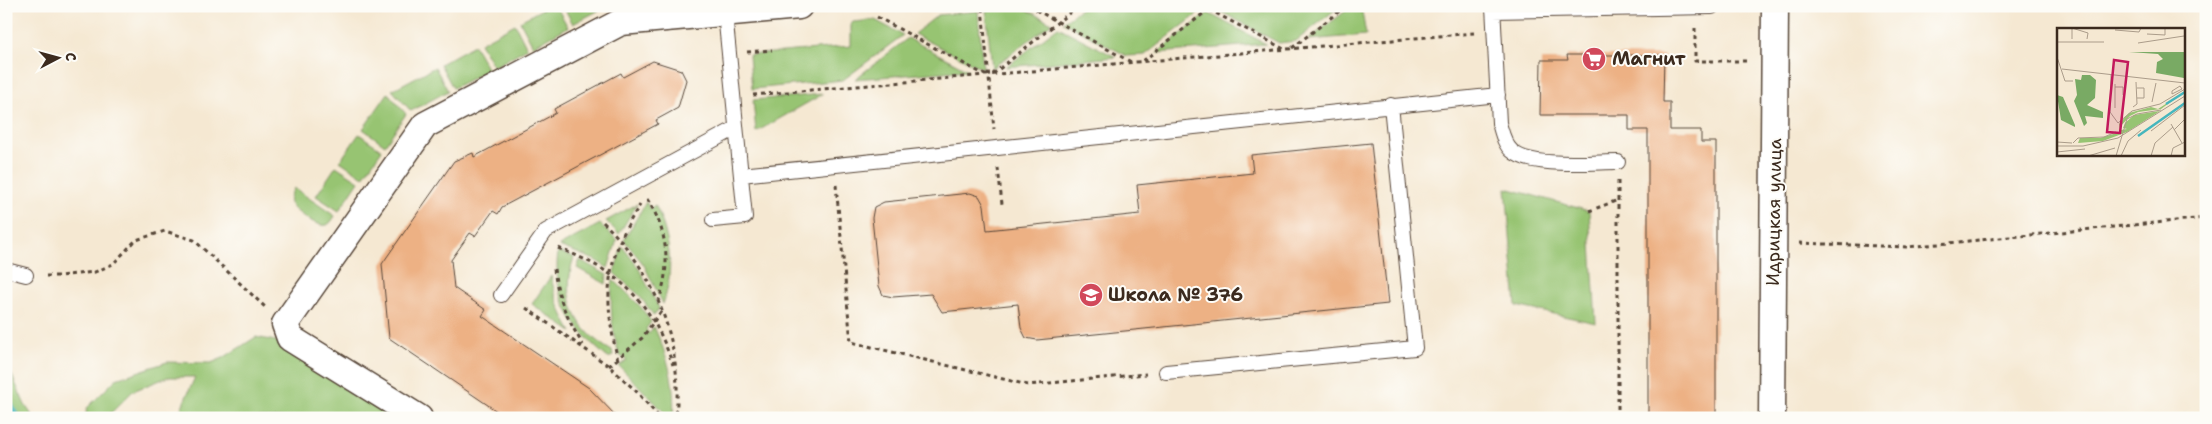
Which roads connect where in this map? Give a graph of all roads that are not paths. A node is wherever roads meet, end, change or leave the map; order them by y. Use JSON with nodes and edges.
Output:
{"nodes":[{"id":1,"x":799,"y":6,"type":"edge"},
{"id":2,"x":1776,"y":6,"type":"edge"},
{"id":3,"x":1690,"y":7,"type":"edge"},
{"id":4,"x":1712,"y":7,"type":"edge"},
{"id":5,"x":1493,"y":9,"type":"edge"},
{"id":6,"x":725,"y":13,"type":"junction"},
{"id":7,"x":1498,"y":95,"type":"junction"},
{"id":8,"x":1391,"y":105,"type":"junction"},
{"id":9,"x":736,"y":128,"type":"junction"},
{"id":10,"x":1618,"y":162,"type":"dead end"},
{"id":11,"x":741,"y":174,"type":"junction"},
{"id":12,"x":713,"y":220,"type":"dead end"},
{"id":13,"x":6,"y":270,"type":"edge"},
{"id":14,"x":26,"y":275,"type":"road end"},
{"id":15,"x":501,"y":295,"type":"dead end"},
{"id":16,"x":1166,"y":372,"type":"road end"},
{"id":17,"x":419,"y":418,"type":"edge"},
{"id":18,"x":1772,"y":418,"type":"edge"}],
"edges":[{"from":1,"to":6,"type":"street"},
{"from":2,"to":18,"type":"street","name":"Идрицкая улица"},
{"from":3,"to":4,"type":"lane"},
{"from":3,"to":5,"type":"lane"},
{"from":5,"to":7,"type":"lane"},
{"from":6,"to":9,"type":"lane"},
{"from":6,"to":17,"type":"street"},
{"from":7,"to":8,"type":"lane"},
{"from":7,"to":10,"type":"lane"},
{"from":8,"to":11,"type":"lane"},
{"from":8,"to":16,"type":"lane"},
{"from":9,"to":11,"type":"lane"},
{"from":9,"to":15,"type":"lane"},
{"from":11,"to":12,"type":"lane"},
{"from":13,"to":14,"type":"lane"}]}
